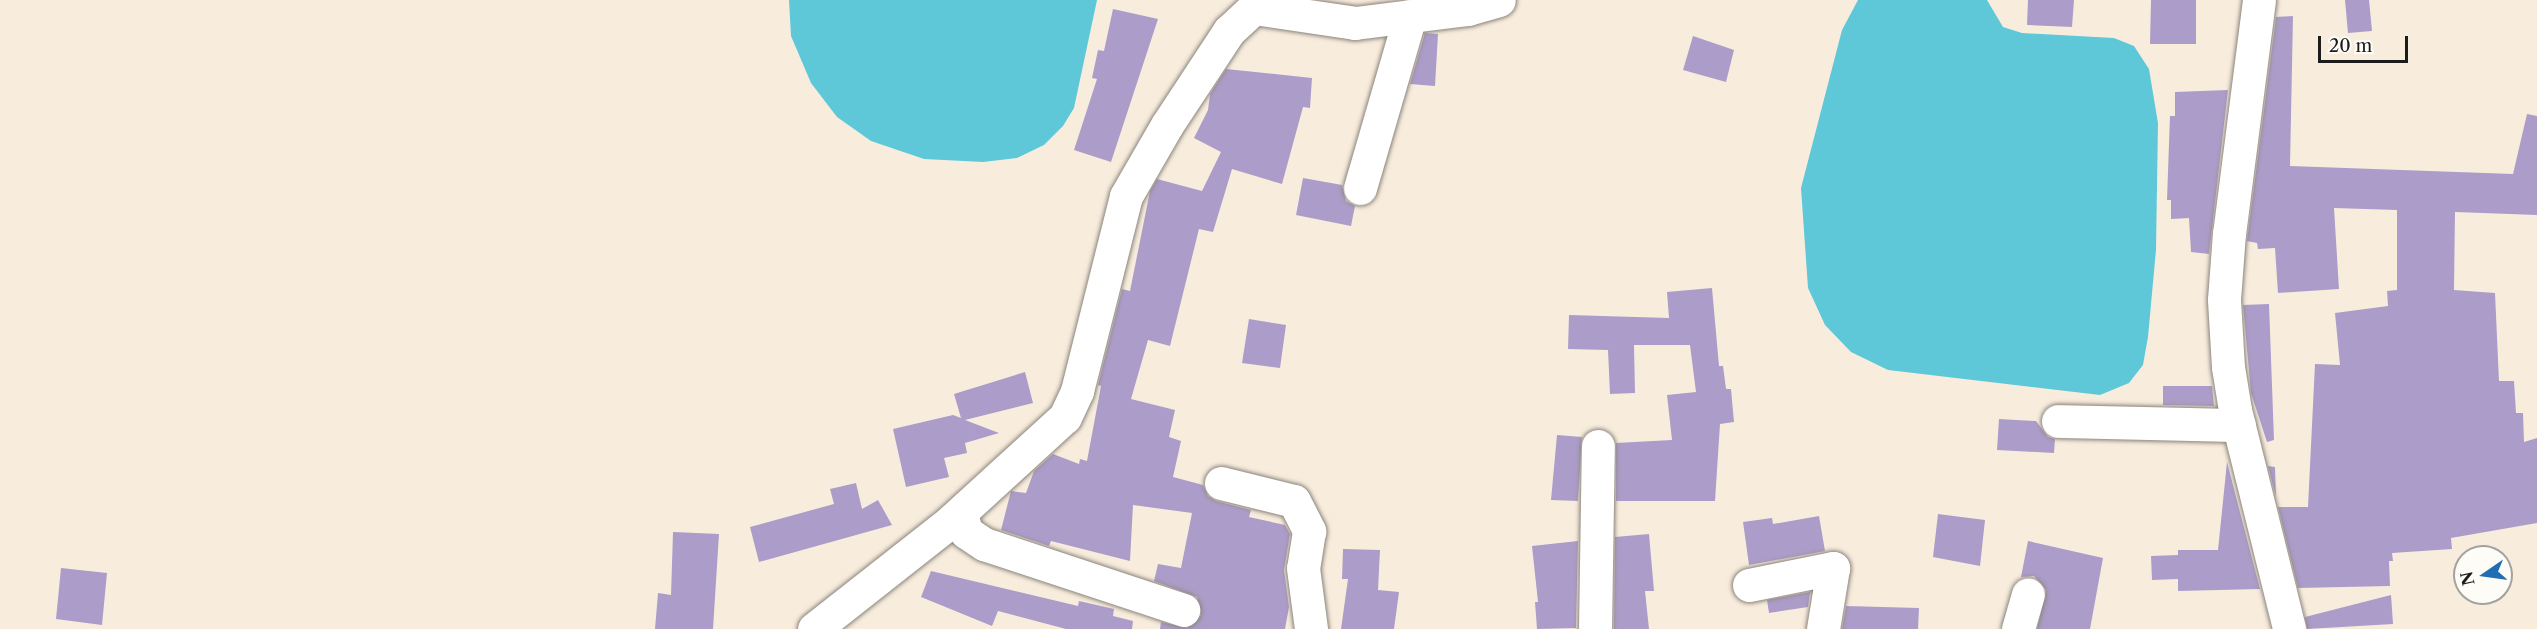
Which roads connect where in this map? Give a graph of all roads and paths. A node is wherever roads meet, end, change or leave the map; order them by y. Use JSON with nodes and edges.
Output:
{"nodes":[{"id":1,"x":1499,"y":0,"type":"edge"},
{"id":2,"x":2259,"y":0,"type":"edge"},
{"id":3,"x":1410,"y":16,"type":"junction"},
{"id":4,"x":1360,"y":188,"type":"dead end"},
{"id":5,"x":2058,"y":421,"type":"dead end"},
{"id":6,"x":2239,"y":425,"type":"junction"},
{"id":7,"x":1599,"y":446,"type":"dead end"},
{"id":8,"x":1221,"y":483,"type":"dead end"},
{"id":9,"x":961,"y":513,"type":"junction"},
{"id":10,"x":1749,"y":585,"type":"dead end"},
{"id":11,"x":2028,"y":594,"type":"dead end"},
{"id":12,"x":1183,"y":610,"type":"dead end"},
{"id":13,"x":814,"y":629,"type":"edge"},
{"id":14,"x":1311,"y":629,"type":"edge"},
{"id":15,"x":1596,"y":629,"type":"edge"},
{"id":16,"x":1822,"y":629,"type":"edge"},
{"id":17,"x":2018,"y":629,"type":"edge"},
{"id":18,"x":2289,"y":629,"type":"edge"}],
"edges":[{"from":1,"to":3,"type":"street"},
{"from":2,"to":6,"type":"street"},
{"from":3,"to":4,"type":"street"},
{"from":3,"to":9,"type":"street"},
{"from":5,"to":6,"type":"street"},
{"from":6,"to":18,"type":"street"},
{"from":7,"to":15,"type":"street"},
{"from":8,"to":14,"type":"street"},
{"from":9,"to":12,"type":"street"},
{"from":9,"to":13,"type":"street"},
{"from":10,"to":16,"type":"street"},
{"from":11,"to":17,"type":"street"}]}
